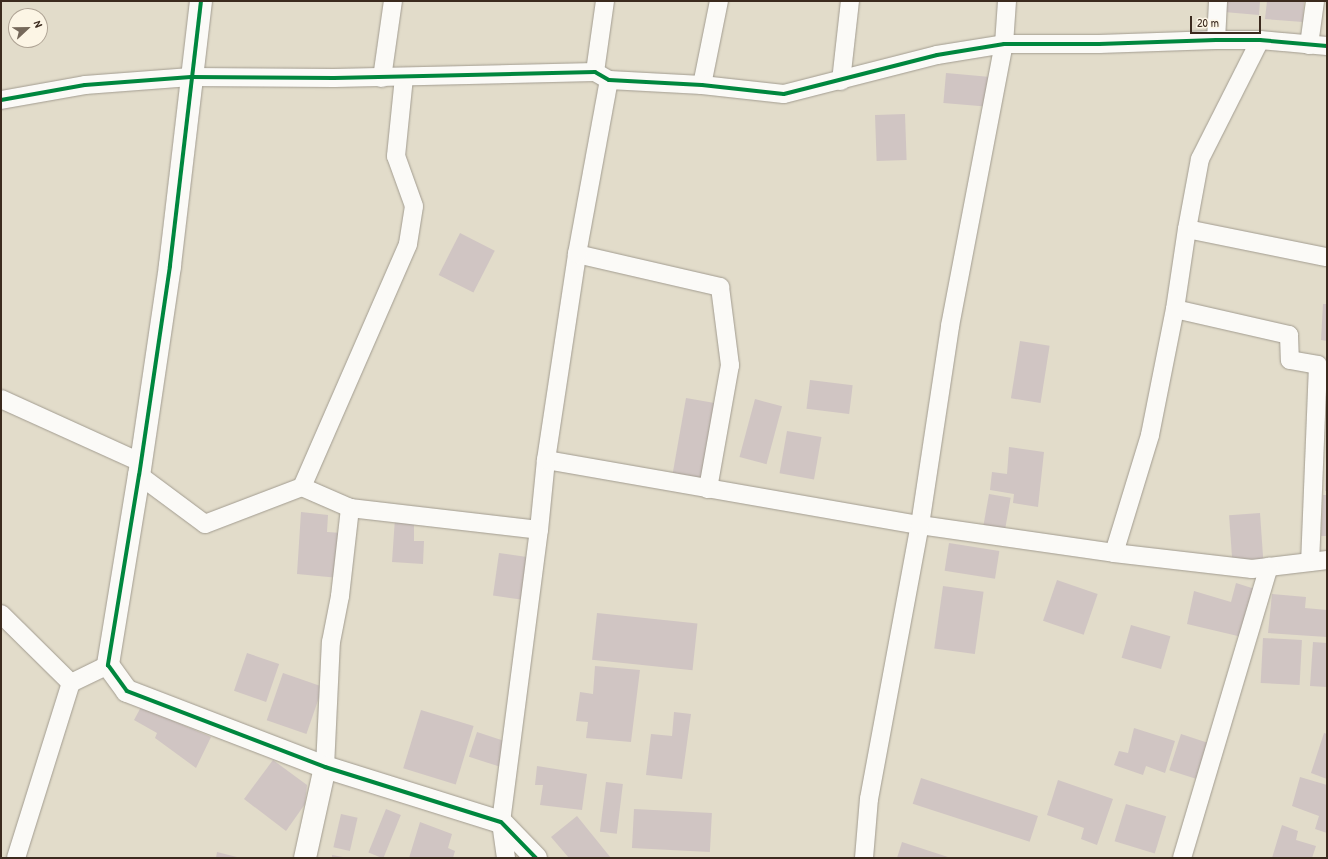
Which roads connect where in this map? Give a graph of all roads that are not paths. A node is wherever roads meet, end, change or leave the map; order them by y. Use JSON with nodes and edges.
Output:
{"nodes":[{"id":1,"x":201,"y":1,"type":"edge"},
{"id":2,"x":394,"y":1,"type":"edge"},
{"id":3,"x":605,"y":1,"type":"edge"},
{"id":4,"x":719,"y":1,"type":"edge"},
{"id":5,"x":850,"y":1,"type":"edge"},
{"id":6,"x":1007,"y":1,"type":"edge"},
{"id":7,"x":1218,"y":1,"type":"edge"},
{"id":8,"x":1315,"y":1,"type":"edge"},
{"id":9,"x":1216,"y":40,"type":"junction"},
{"id":10,"x":1260,"y":40,"type":"junction"},
{"id":11,"x":1004,"y":44,"type":"junction"},
{"id":12,"x":1309,"y":45,"type":"junction"},
{"id":13,"x":1327,"y":46,"type":"edge"},
{"id":14,"x":602,"y":76,"type":"junction"},
{"id":15,"x":191,"y":77,"type":"junction"},
{"id":16,"x":404,"y":77,"type":"junction"},
{"id":17,"x":382,"y":78,"type":"junction"},
{"id":18,"x":841,"y":81,"type":"junction"},
{"id":19,"x":702,"y":85,"type":"junction"},
{"id":20,"x":1,"y":100,"type":"edge"},
{"id":21,"x":1187,"y":229,"type":"junction"},
{"id":22,"x":577,"y":254,"type":"junction"},
{"id":23,"x":1326,"y":257,"type":"dead end"},
{"id":24,"x":1175,"y":309,"type":"junction"},
{"id":25,"x":1,"y":399,"type":"edge"},
{"id":26,"x":546,"y":460,"type":"junction"},
{"id":27,"x":140,"y":468,"type":"junction"},
{"id":28,"x":302,"y":487,"type":"junction"},
{"id":29,"x":708,"y":489,"type":"junction"},
{"id":30,"x":350,"y":508,"type":"junction"},
{"id":31,"x":920,"y":525,"type":"junction"},
{"id":32,"x":539,"y":530,"type":"junction"},
{"id":33,"x":1114,"y":553,"type":"junction"},
{"id":34,"x":1318,"y":561,"type":"edge"},
{"id":35,"x":1269,"y":567,"type":"junction"},
{"id":36,"x":1,"y":614,"type":"edge"},
{"id":37,"x":108,"y":665,"type":"junction"},
{"id":38,"x":71,"y":683,"type":"junction"},
{"id":39,"x":325,"y":767,"type":"junction"},
{"id":40,"x":501,"y":822,"type":"junction"},
{"id":41,"x":16,"y":858,"type":"edge"},
{"id":42,"x":305,"y":858,"type":"edge"},
{"id":43,"x":506,"y":858,"type":"edge"},
{"id":44,"x":536,"y":858,"type":"edge"},
{"id":45,"x":864,"y":858,"type":"edge"},
{"id":46,"x":1182,"y":858,"type":"edge"}],
"edges":[{"from":1,"to":15,"type":"street"},
{"from":2,"to":17,"type":"street"},
{"from":3,"to":14,"type":"street"},
{"from":4,"to":19,"type":"street"},
{"from":5,"to":18,"type":"street"},
{"from":6,"to":11,"type":"street"},
{"from":7,"to":9,"type":"street"},
{"from":8,"to":12,"type":"street"},
{"from":9,"to":10,"type":"street"},
{"from":9,"to":11,"type":"street"},
{"from":10,"to":12,"type":"street"},
{"from":10,"to":21,"type":"street"},
{"from":11,"to":18,"type":"street"},
{"from":11,"to":31,"type":"street"},
{"from":12,"to":13,"type":"street"},
{"from":14,"to":16,"type":"street"},
{"from":14,"to":19,"type":"street"},
{"from":14,"to":22,"type":"street"},
{"from":15,"to":17,"type":"street"},
{"from":15,"to":20,"type":"street"},
{"from":15,"to":27,"type":"street"},
{"from":16,"to":17,"type":"street"},
{"from":16,"to":28,"type":"street"},
{"from":18,"to":19,"type":"street"},
{"from":21,"to":23,"type":"street"},
{"from":21,"to":24,"type":"street"},
{"from":22,"to":26,"type":"street"},
{"from":22,"to":29,"type":"street"},
{"from":24,"to":33,"type":"street"},
{"from":24,"to":34,"type":"street"},
{"from":25,"to":27,"type":"street"},
{"from":26,"to":29,"type":"street"},
{"from":26,"to":32,"type":"street"},
{"from":27,"to":28,"type":"street"},
{"from":27,"to":37,"type":"street"},
{"from":28,"to":30,"type":"street"},
{"from":29,"to":31,"type":"street"},
{"from":30,"to":32,"type":"street"},
{"from":30,"to":39,"type":"street"},
{"from":31,"to":33,"type":"street"},
{"from":31,"to":45,"type":"street"},
{"from":32,"to":40,"type":"street"},
{"from":33,"to":35,"type":"street"},
{"from":34,"to":35,"type":"street"},
{"from":35,"to":46,"type":"street"},
{"from":36,"to":38,"type":"street"},
{"from":37,"to":38,"type":"street"},
{"from":37,"to":39,"type":"street"},
{"from":38,"to":41,"type":"street"},
{"from":39,"to":40,"type":"street"},
{"from":39,"to":42,"type":"street"},
{"from":40,"to":43,"type":"street"},
{"from":40,"to":44,"type":"street"}]}
